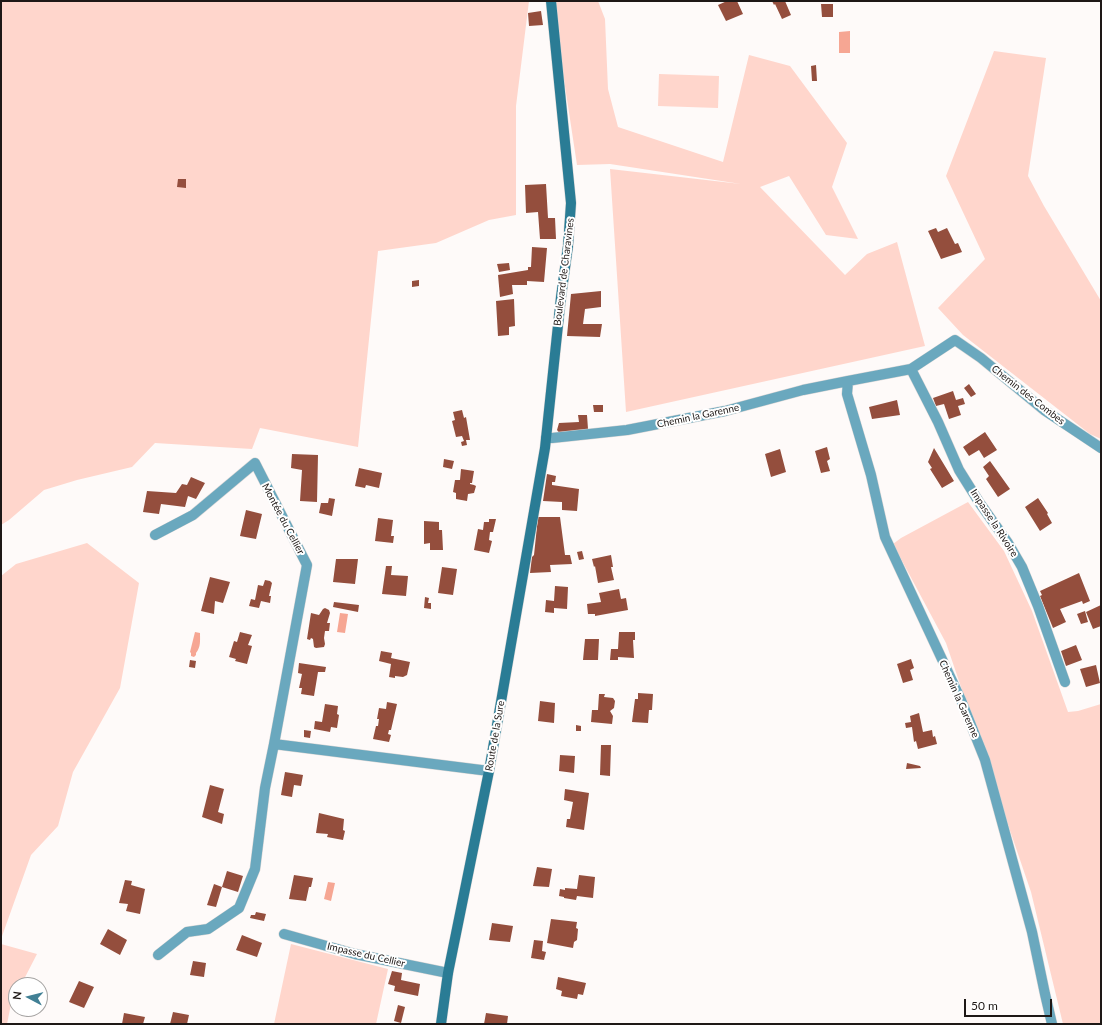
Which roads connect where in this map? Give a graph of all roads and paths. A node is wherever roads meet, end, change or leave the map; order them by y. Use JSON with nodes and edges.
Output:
{"nodes":[{"id":1,"x":551,"y":1,"type":"edge"},
{"id":2,"x":955,"y":340,"type":"joint"},
{"id":3,"x":911,"y":369,"type":"junction"},
{"id":4,"x":848,"y":381,"type":"junction"},
{"id":5,"x":545,"y":443,"type":"junction"},
{"id":6,"x":1101,"y":448,"type":"edge"},
{"id":7,"x":155,"y":534,"type":"dead end"},
{"id":8,"x":1065,"y":682,"type":"dead end"},
{"id":9,"x":274,"y":744,"type":"junction"},
{"id":10,"x":489,"y":771,"type":"junction"},
{"id":11,"x":284,"y":934,"type":"dead end"},
{"id":12,"x":158,"y":955,"type":"dead end"},
{"id":13,"x":448,"y":973,"type":"junction"},
{"id":14,"x":442,"y":1024,"type":"edge"},
{"id":15,"x":1052,"y":1024,"type":"edge"}],
"edges":[{"from":1,"to":5,"type":"main road","name":"Boulevard de Charavines"},
{"from":2,"to":3,"type":"street","name":"Chemin la Garenne"},
{"from":2,"to":6,"type":"street","name":"Chemin des Combes"},
{"from":3,"to":4,"type":"street","name":"Chemin la Garenne"},
{"from":3,"to":8,"type":"street","name":"Impasse la Rivoire"},
{"from":4,"to":5,"type":"street","name":"Chemin la Garenne"},
{"from":4,"to":15,"type":"street","name":"Chemin la Garenne"},
{"from":5,"to":10,"type":"main road","name":"Route de la Sure"},
{"from":7,"to":9,"type":"street","name":"Montée du Cellier"},
{"from":9,"to":10,"type":"street"},
{"from":9,"to":12,"type":"street","name":"Montée du Cellier"},
{"from":10,"to":13,"type":"main road","name":"Route de la Sure"},
{"from":11,"to":13,"type":"street","name":"Impasse du Cellier"},
{"from":13,"to":14,"type":"main road","name":"Route de la Sure"}]}
